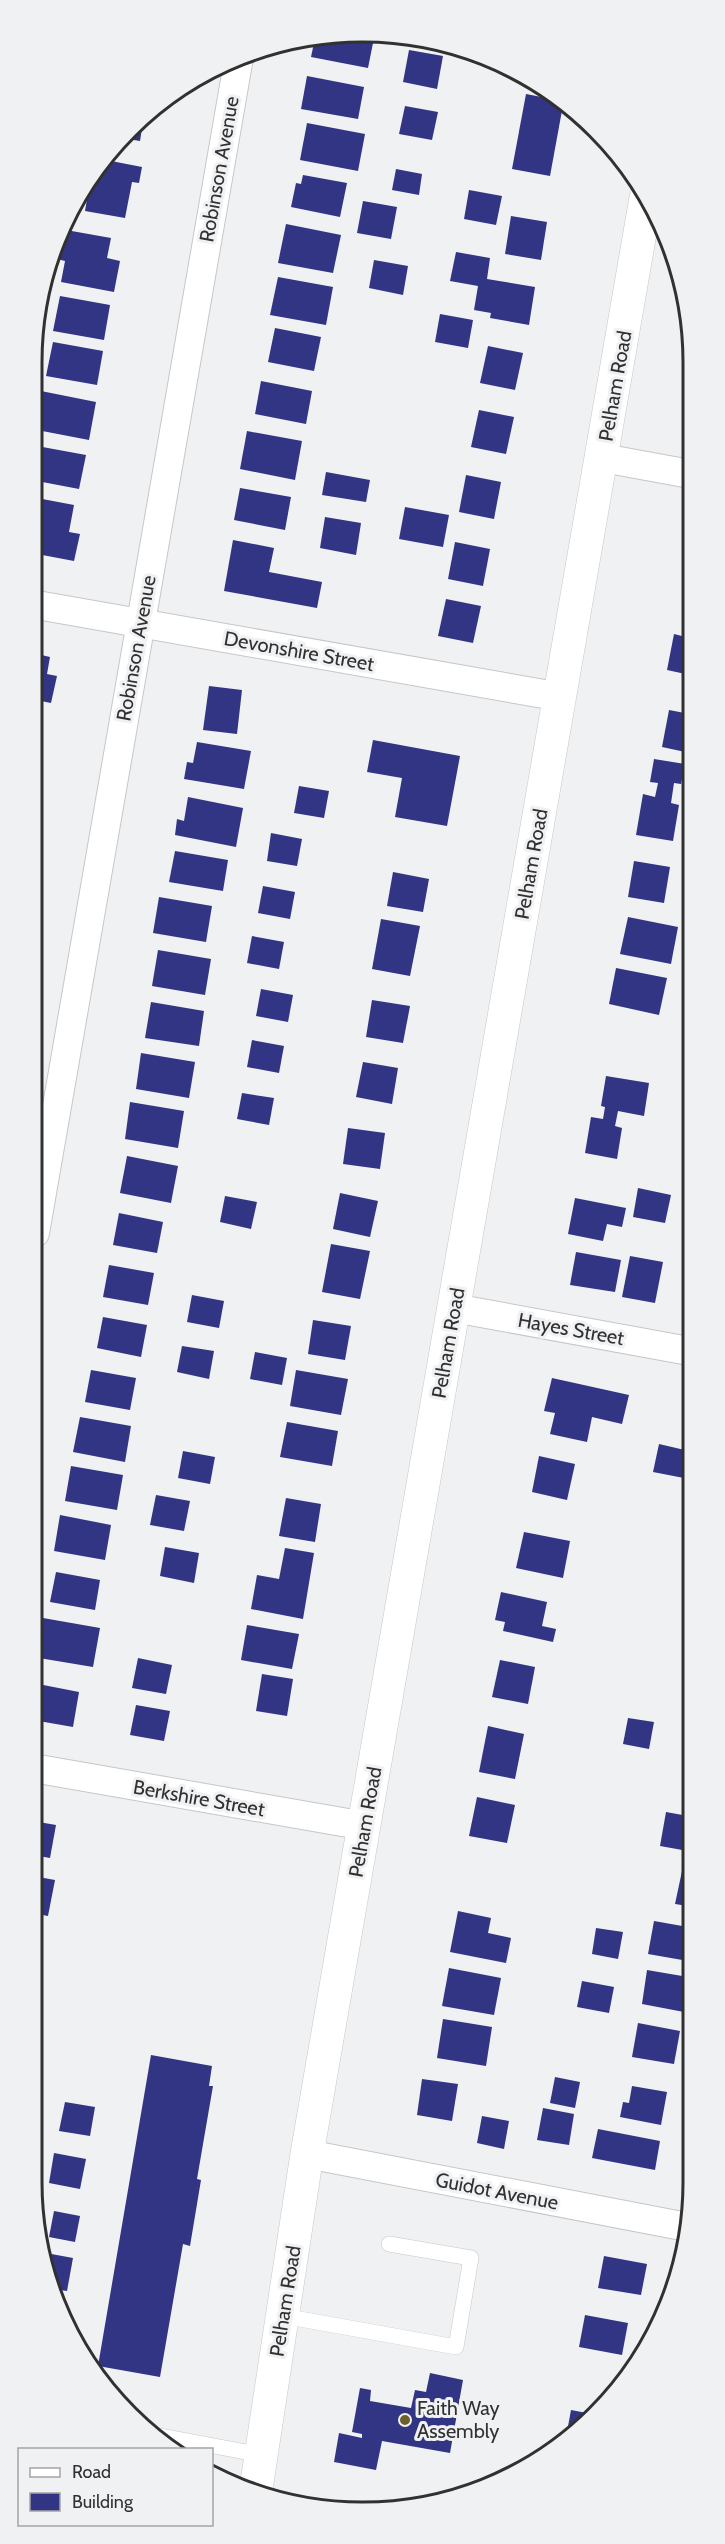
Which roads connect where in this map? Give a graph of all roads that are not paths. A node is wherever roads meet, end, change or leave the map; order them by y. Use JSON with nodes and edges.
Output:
{"nodes":[{"id":1,"x":237,"y":67,"type":"edge"},
{"id":2,"x":644,"y":210,"type":"edge"},
{"id":3,"x":603,"y":458,"type":"junction"},
{"id":4,"x":683,"y":473,"type":"edge"},
{"id":5,"x":42,"y":606,"type":"edge"},
{"id":6,"x":140,"y":624,"type":"junction"},
{"id":7,"x":561,"y":697,"type":"junction"},
{"id":8,"x":42,"y":1192,"type":"edge"},
{"id":9,"x":454,"y":1308,"type":"junction"},
{"id":10,"x":683,"y":1350,"type":"edge"},
{"id":11,"x":42,"y":1770,"type":"edge"},
{"id":12,"x":365,"y":1826,"type":"junction"},
{"id":13,"x":307,"y":2154,"type":"junction"},
{"id":14,"x":680,"y":2226,"type":"edge"},
{"id":15,"x":389,"y":2244,"type":"dead end"},
{"id":16,"x":283,"y":2316,"type":"junction"},
{"id":17,"x":169,"y":2438,"type":"edge"},
{"id":18,"x":262,"y":2455,"type":"junction"},
{"id":19,"x":257,"y":2484,"type":"edge"}],
"edges":[{"from":1,"to":6,"type":"street","name":"Robinson Avenue"},
{"from":2,"to":3,"type":"main road","name":"Pelham Road"},
{"from":3,"to":4,"type":"street"},
{"from":3,"to":7,"type":"main road","name":"Pelham Road"},
{"from":5,"to":6,"type":"street","name":"Devonshire Street"},
{"from":6,"to":7,"type":"street","name":"Devonshire Street"},
{"from":6,"to":8,"type":"street","name":"Robinson Avenue"},
{"from":7,"to":9,"type":"main road","name":"Pelham Road"},
{"from":9,"to":10,"type":"street","name":"Hayes Street"},
{"from":9,"to":12,"type":"main road","name":"Pelham Road"},
{"from":11,"to":12,"type":"street","name":"Berkshire Street"},
{"from":12,"to":13,"type":"main road","name":"Pelham Road"},
{"from":13,"to":14,"type":"street","name":"Guidot Avenue"},
{"from":13,"to":16,"type":"main road","name":"Pelham Road"},
{"from":15,"to":16,"type":"lane"},
{"from":16,"to":18,"type":"main road","name":"Pelham Road"},
{"from":17,"to":18,"type":"lane"},
{"from":18,"to":19,"type":"main road","name":"Pelham Road"}]}
